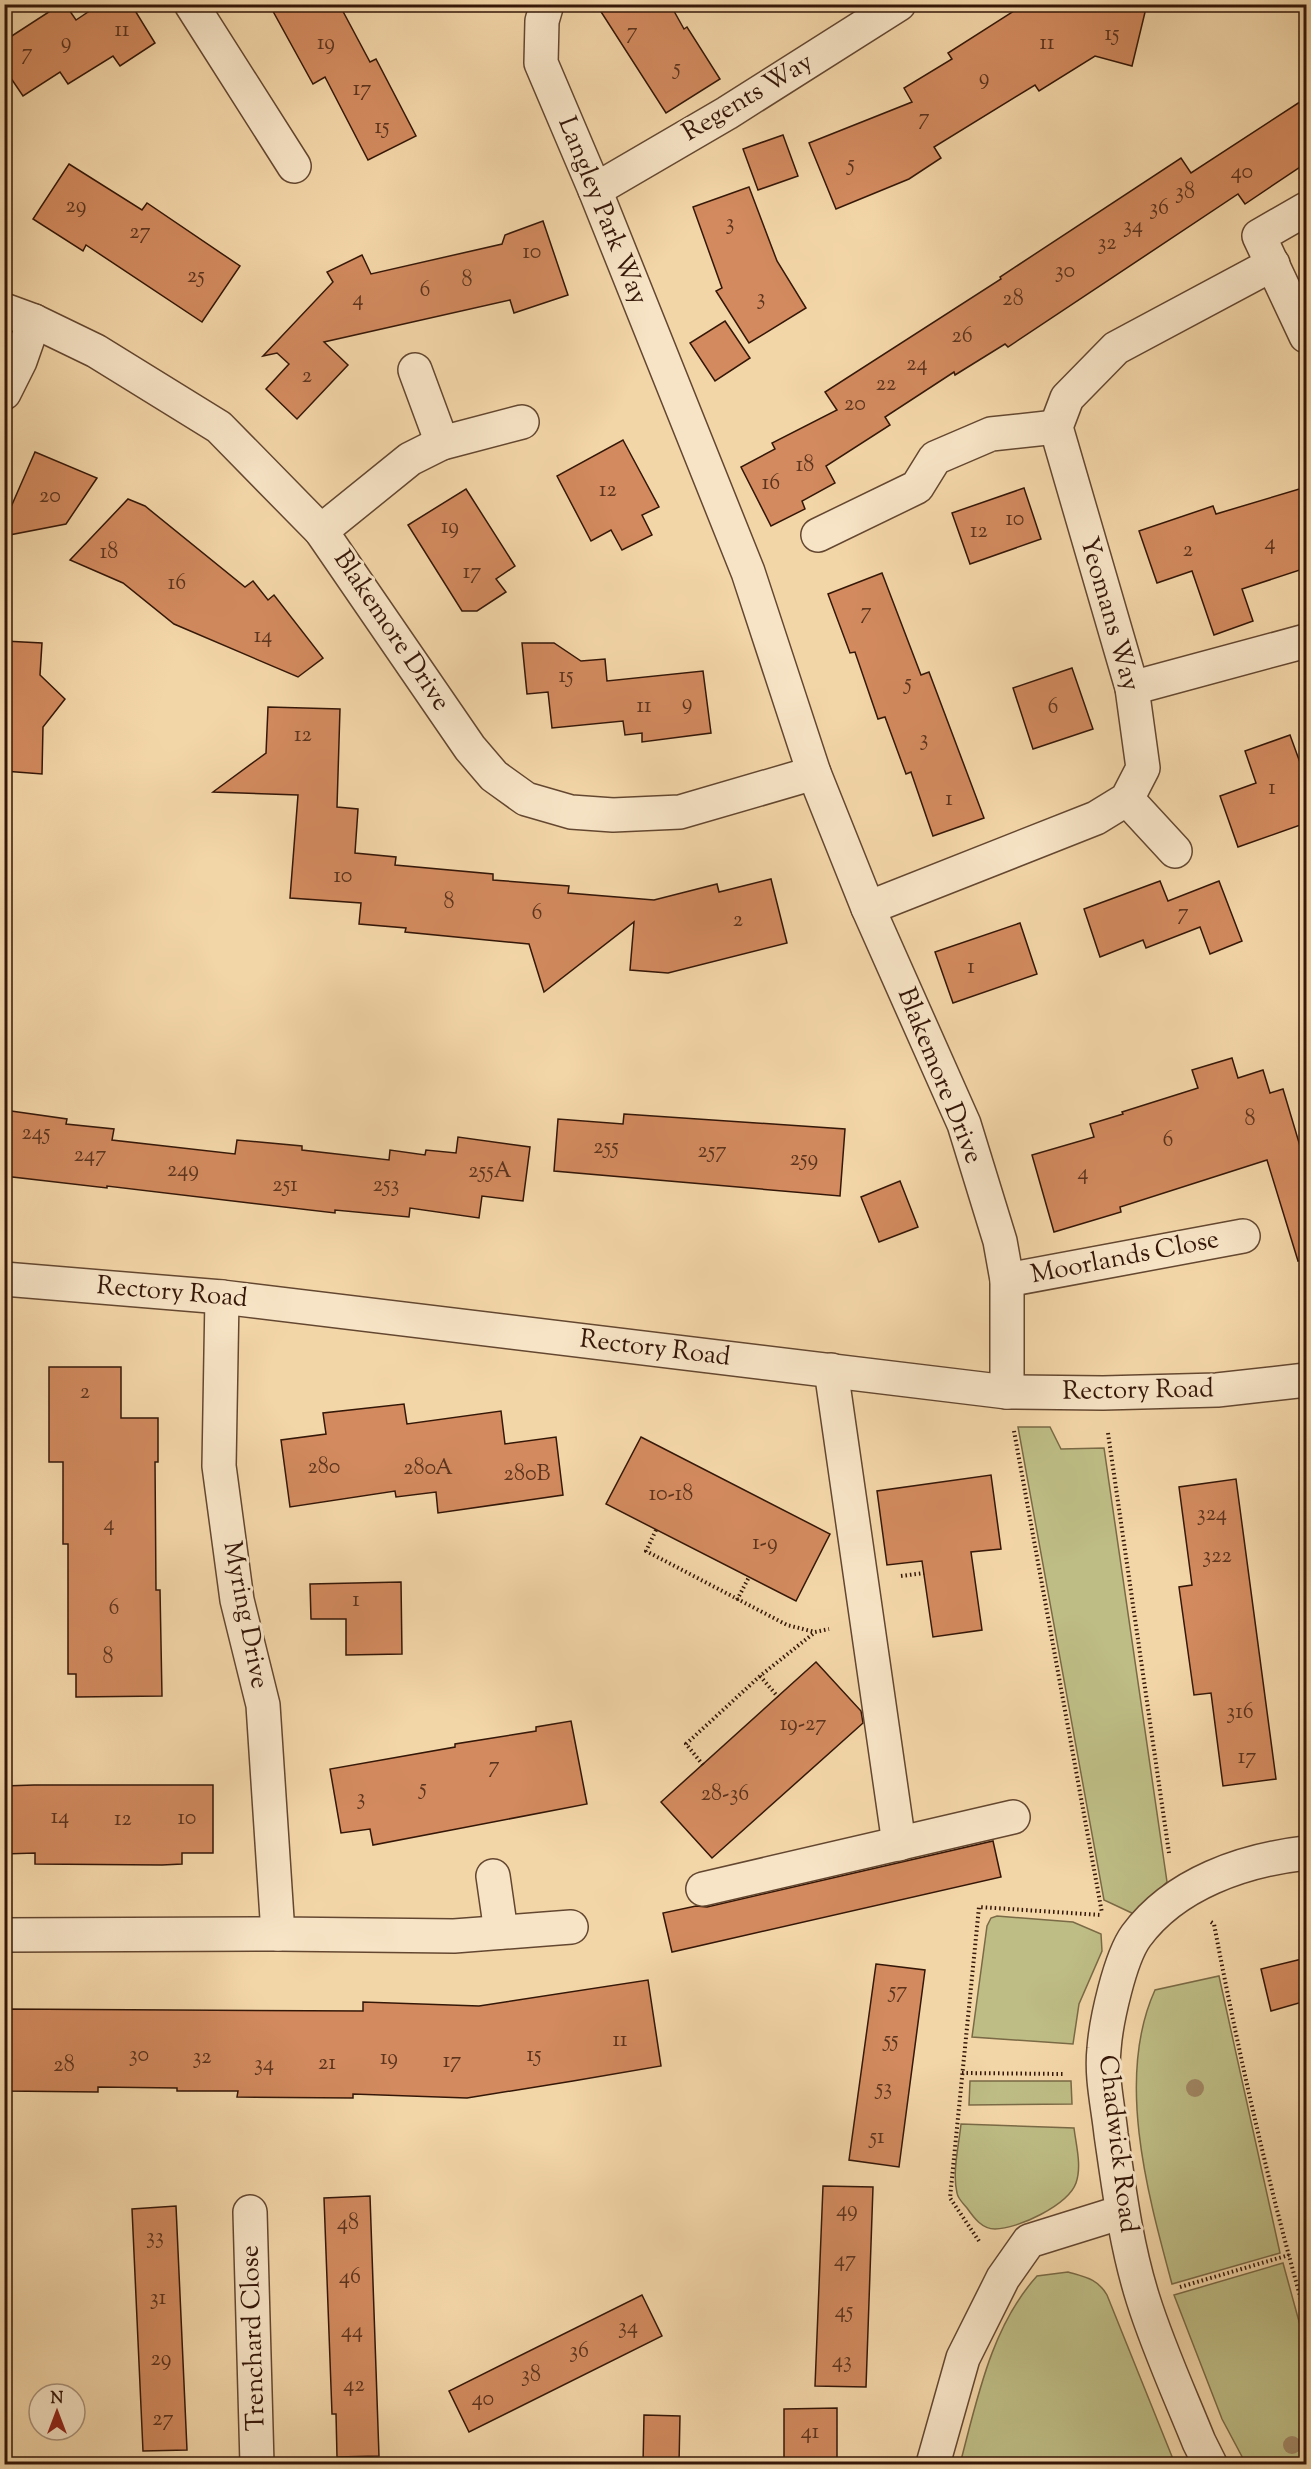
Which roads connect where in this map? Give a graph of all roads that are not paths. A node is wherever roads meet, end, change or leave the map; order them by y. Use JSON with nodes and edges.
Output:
{"nodes":[{"id":1,"x":191,"y":4,"type":"edge"},
{"id":2,"x":547,"y":4,"type":"edge"},
{"id":3,"x":899,"y":4,"type":"edge"},
{"id":4,"x":294,"y":166,"type":"dead end"},
{"id":5,"x":595,"y":190,"type":"junction"},
{"id":6,"x":1306,"y":209,"type":"edge"},
{"id":7,"x":1273,"y":264,"type":"junction"},
{"id":8,"x":19,"y":315,"type":"edge"},
{"id":9,"x":1306,"y":336,"type":"edge"},
{"id":10,"x":415,"y":370,"type":"dead end"},
{"id":11,"x":4,"y":393,"type":"edge"},
{"id":12,"x":683,"y":415,"type":"joint"},
{"id":13,"x":522,"y":422,"type":"dead end"},
{"id":14,"x":1056,"y":427,"type":"junction"},
{"id":15,"x":442,"y":443,"type":"junction"},
{"id":16,"x":321,"y":531,"type":"junction"},
{"id":17,"x":818,"y":534,"type":"dead end"},
{"id":18,"x":1306,"y":641,"type":"edge"},
{"id":19,"x":1132,"y":687,"type":"junction"},
{"id":20,"x":814,"y":773,"type":"junction"},
{"id":21,"x":1127,"y":800,"type":"junction"},
{"id":22,"x":1174,"y":851,"type":"dead end"},
{"id":23,"x":868,"y":908,"type":"junction"},
{"id":24,"x":1243,"y":1236,"type":"dead end"},
{"id":25,"x":4,"y":1279,"type":"edge"},
{"id":26,"x":1007,"y":1280,"type":"junction"},
{"id":27,"x":222,"y":1297,"type":"junction"},
{"id":28,"x":831,"y":1370,"type":"junction"},
{"id":29,"x":1306,"y":1380,"type":"edge"},
{"id":30,"x":1007,"y":1392,"type":"junction"},
{"id":31,"x":1013,"y":1817,"type":"dead end"},
{"id":32,"x":899,"y":1844,"type":"junction"},
{"id":33,"x":1306,"y":1853,"type":"edge"},
{"id":34,"x":493,"y":1876,"type":"dead end"},
{"id":35,"x":703,"y":1889,"type":"dead end"},
{"id":36,"x":572,"y":1927,"type":"dead end"},
{"id":37,"x":501,"y":1932,"type":"junction"},
{"id":38,"x":278,"y":1934,"type":"junction"},
{"id":39,"x":4,"y":1935,"type":"edge"},
{"id":40,"x":250,"y":2212,"type":"dead end"},
{"id":41,"x":1122,"y":2212,"type":"junction"},
{"id":42,"x":257,"y":2464,"type":"edge"},
{"id":43,"x":933,"y":2464,"type":"edge"},
{"id":44,"x":1210,"y":2464,"type":"edge"}],
"edges":[{"from":1,"to":4,"type":"street"},
{"from":2,"to":5,"type":"street","name":"Langley Park Way"},
{"from":3,"to":5,"type":"street","name":"Regents Way"},
{"from":5,"to":12,"type":"street","name":"Langley Park Way"},
{"from":6,"to":7,"type":"street"},
{"from":7,"to":9,"type":"street"},
{"from":7,"to":14,"type":"street"},
{"from":8,"to":11,"type":"street"},
{"from":8,"to":16,"type":"street","name":"Blakemore Drive"},
{"from":10,"to":15,"type":"street"},
{"from":12,"to":20,"type":"street","name":"Blakemore Drive"},
{"from":13,"to":15,"type":"street"},
{"from":14,"to":17,"type":"street"},
{"from":14,"to":19,"type":"street","name":"Yeomans Way"},
{"from":15,"to":16,"type":"street"},
{"from":16,"to":20,"type":"street","name":"Blakemore Drive"},
{"from":18,"to":19,"type":"street"},
{"from":19,"to":21,"type":"street","name":"Yeomans Way"},
{"from":20,"to":23,"type":"street","name":"Blakemore Drive"},
{"from":21,"to":22,"type":"street"},
{"from":21,"to":23,"type":"street"},
{"from":23,"to":26,"type":"street","name":"Blakemore Drive"},
{"from":24,"to":26,"type":"street","name":"Moorlands Close"},
{"from":25,"to":27,"type":"street","name":"Rectory Road"},
{"from":26,"to":30,"type":"street","name":"Blakemore Drive"},
{"from":27,"to":28,"type":"street","name":"Rectory Road"},
{"from":27,"to":38,"type":"street","name":"Myring Drive"},
{"from":28,"to":30,"type":"street","name":"Rectory Road"},
{"from":28,"to":32,"type":"street"},
{"from":29,"to":30,"type":"street","name":"Rectory Road"},
{"from":31,"to":32,"type":"street"},
{"from":32,"to":35,"type":"street"},
{"from":33,"to":41,"type":"street","name":"Chadwick Road"},
{"from":34,"to":37,"type":"street"},
{"from":36,"to":37,"type":"street"},
{"from":37,"to":38,"type":"street"},
{"from":38,"to":39,"type":"street"},
{"from":40,"to":42,"type":"street","name":"Trenchard Close"},
{"from":41,"to":43,"type":"street"},
{"from":41,"to":44,"type":"street","name":"Chadwick Road"}]}
